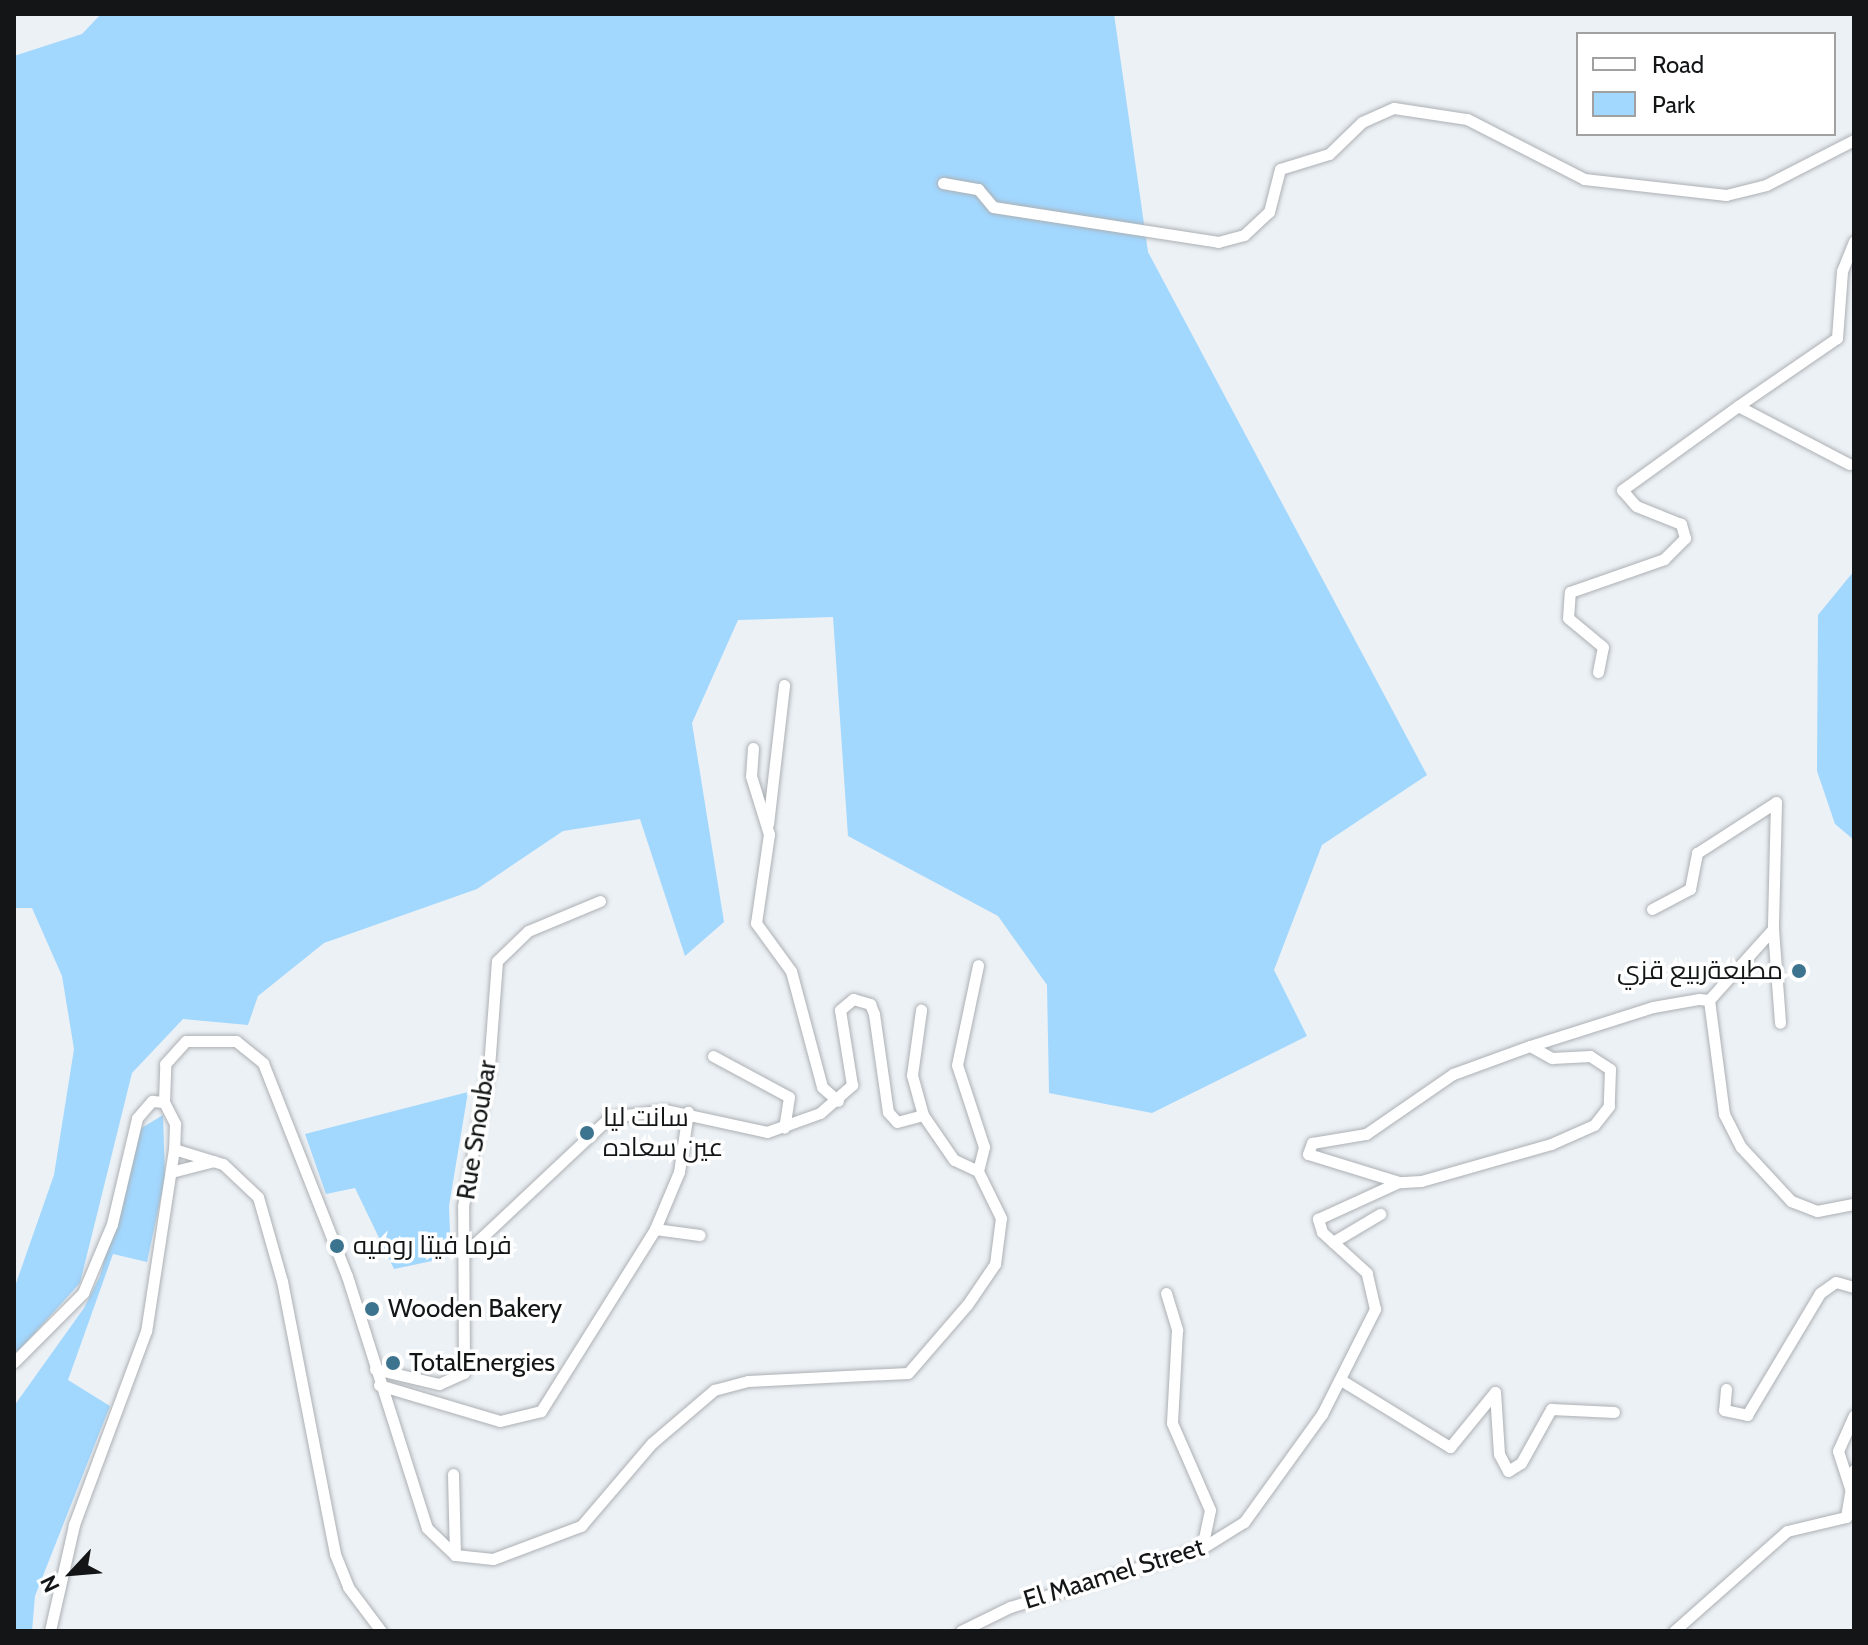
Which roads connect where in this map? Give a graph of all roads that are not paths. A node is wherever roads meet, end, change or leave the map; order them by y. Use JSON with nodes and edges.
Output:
{"nodes":[{"id":1,"x":1854,"y":140,"type":"edge"},
{"id":2,"x":943,"y":183,"type":"dead end"},
{"id":3,"x":1854,"y":241,"type":"edge"},
{"id":4,"x":1738,"y":406,"type":"junction"},
{"id":5,"x":1849,"y":464,"type":"dead end"},
{"id":6,"x":1598,"y":672,"type":"dead end"},
{"id":7,"x":784,"y":685,"type":"dead end"},
{"id":8,"x":753,"y":748,"type":"dead end"},
{"id":9,"x":768,"y":824,"type":"junction"},
{"id":10,"x":600,"y":901,"type":"dead end"},
{"id":11,"x":1652,"y":909,"type":"dead end"},
{"id":12,"x":1773,"y":929,"type":"junction"},
{"id":13,"x":978,"y":965,"type":"dead end"},
{"id":14,"x":1709,"y":1000,"type":"junction"},
{"id":15,"x":921,"y":1010,"type":"dead end"},
{"id":16,"x":1780,"y":1023,"type":"dead end"},
{"id":17,"x":1530,"y":1046,"type":"junction"},
{"id":18,"x":713,"y":1056,"type":"dead end"},
{"id":19,"x":838,"y":1101,"type":"junction"},
{"id":20,"x":164,"y":1102,"type":"junction"},
{"id":21,"x":688,"y":1112,"type":"junction"},
{"id":22,"x":923,"y":1115,"type":"junction"},
{"id":23,"x":784,"y":1128,"type":"junction"},
{"id":24,"x":174,"y":1149,"type":"junction"},
{"id":25,"x":214,"y":1161,"type":"junction"},
{"id":26,"x":978,"y":1171,"type":"junction"},
{"id":27,"x":171,"y":1172,"type":"junction"},
{"id":28,"x":1399,"y":1182,"type":"junction"},
{"id":29,"x":1854,"y":1204,"type":"edge"},
{"id":30,"x":1380,"y":1214,"type":"dead end"},
{"id":31,"x":655,"y":1229,"type":"junction"},
{"id":32,"x":700,"y":1235,"type":"dead end"},
{"id":33,"x":1333,"y":1242,"type":"junction"},
{"id":34,"x":464,"y":1254,"type":"junction"},
{"id":35,"x":1854,"y":1287,"type":"edge"},
{"id":36,"x":1166,"y":1293,"type":"dead end"},
{"id":37,"x":14,"y":1362,"type":"edge"},
{"id":38,"x":375,"y":1369,"type":"junction"},
{"id":39,"x":1341,"y":1380,"type":"junction"},
{"id":40,"x":379,"y":1385,"type":"junction"},
{"id":41,"x":1726,"y":1389,"type":"dead end"},
{"id":42,"x":1614,"y":1412,"type":"dead end"},
{"id":43,"x":1854,"y":1415,"type":"edge"},
{"id":44,"x":1854,"y":1470,"type":"edge"},
{"id":45,"x":453,"y":1474,"type":"dead end"},
{"id":46,"x":1853,"y":1496,"type":"edge"},
{"id":47,"x":1202,"y":1548,"type":"junction"},
{"id":48,"x":455,"y":1555,"type":"junction"},
{"id":49,"x":50,"y":1631,"type":"edge"},
{"id":50,"x":381,"y":1631,"type":"edge"},
{"id":51,"x":961,"y":1631,"type":"edge"},
{"id":52,"x":1674,"y":1631,"type":"edge"}],
"edges":[{"from":1,"to":2,"type":"street"},
{"from":3,"to":4,"type":"street"},
{"from":4,"to":5,"type":"street"},
{"from":4,"to":6,"type":"street"},
{"from":7,"to":9,"type":"street"},
{"from":8,"to":9,"type":"street"},
{"from":9,"to":19,"type":"street"},
{"from":10,"to":34,"type":"street","name":"Rue Snoubar"},
{"from":11,"to":12,"type":"street"},
{"from":12,"to":14,"type":"street"},
{"from":12,"to":16,"type":"street"},
{"from":13,"to":26,"type":"street"},
{"from":14,"to":17,"type":"street"},
{"from":14,"to":29,"type":"street"},
{"from":15,"to":22,"type":"street"},
{"from":17,"to":28,"type":"street"},
{"from":17,"to":28,"type":"street"},
{"from":18,"to":23,"type":"street"},
{"from":19,"to":22,"type":"street"},
{"from":19,"to":23,"type":"street"},
{"from":20,"to":24,"type":"street"},
{"from":20,"to":37,"type":"street"},
{"from":20,"to":38,"type":"street"},
{"from":21,"to":23,"type":"street"},
{"from":21,"to":31,"type":"street"},
{"from":21,"to":34,"type":"street"},
{"from":22,"to":26,"type":"street"},
{"from":24,"to":25,"type":"street"},
{"from":24,"to":27,"type":"street"},
{"from":25,"to":27,"type":"street"},
{"from":25,"to":50,"type":"street"},
{"from":26,"to":48,"type":"street"},
{"from":27,"to":49,"type":"street"},
{"from":28,"to":33,"type":"street"},
{"from":30,"to":33,"type":"street"},
{"from":31,"to":32,"type":"street"},
{"from":31,"to":40,"type":"street"},
{"from":33,"to":39,"type":"street","name":"El Maamel Street"},
{"from":34,"to":38,"type":"street","name":"Rue Snoubar"},
{"from":35,"to":41,"type":"street"},
{"from":36,"to":47,"type":"street"},
{"from":38,"to":40,"type":"street"},
{"from":39,"to":42,"type":"street"},
{"from":39,"to":47,"type":"street","name":"El Maamel Street"},
{"from":40,"to":48,"type":"street"},
{"from":43,"to":46,"type":"street"},
{"from":44,"to":46,"type":"street"},
{"from":45,"to":48,"type":"street"},
{"from":46,"to":52,"type":"street"},
{"from":47,"to":51,"type":"street","name":"El Maamel Street"}]}
